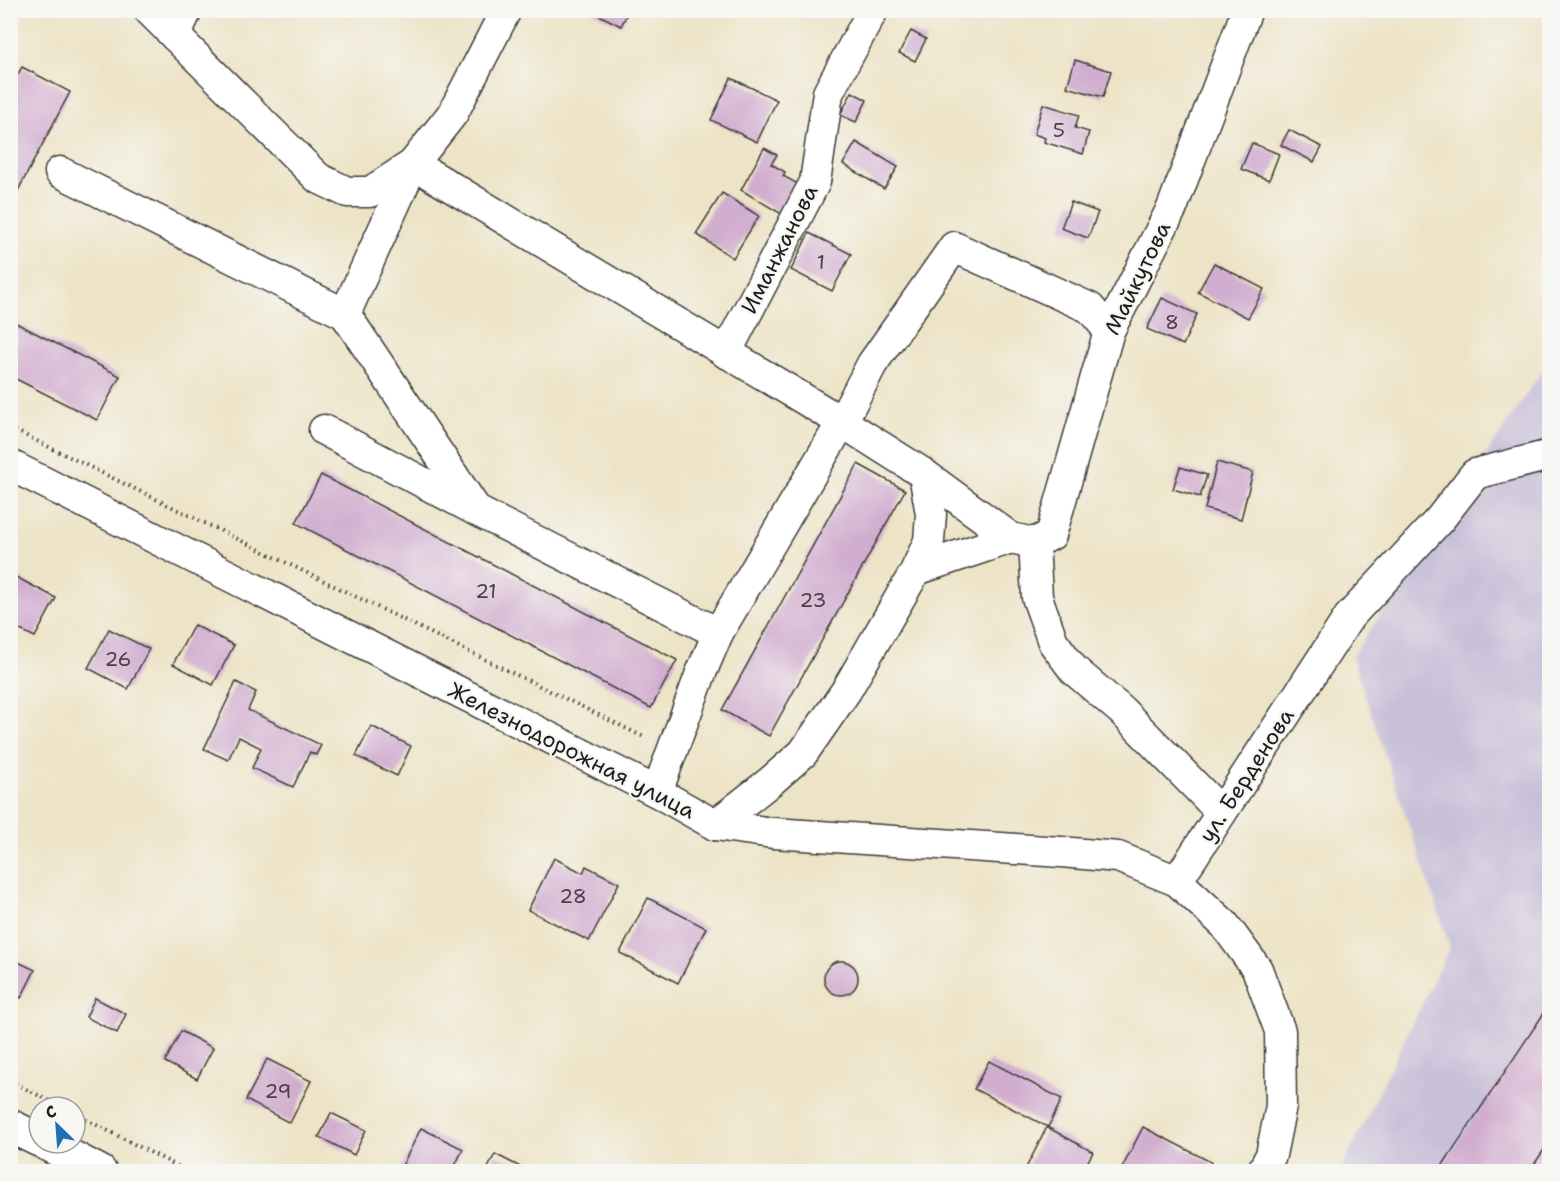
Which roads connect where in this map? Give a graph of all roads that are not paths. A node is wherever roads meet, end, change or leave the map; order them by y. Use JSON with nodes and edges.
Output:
{"nodes":[{"id":1,"x":148,"y":10,"type":"edge"},
{"id":2,"x":506,"y":10,"type":"edge"},
{"id":3,"x":873,"y":10,"type":"edge"},
{"id":4,"x":1247,"y":10,"type":"edge"},
{"id":5,"x":181,"y":23,"type":"edge"},
{"id":6,"x":412,"y":164,"type":"junction"},
{"id":7,"x":60,"y":172,"type":"dead end"},
{"id":8,"x":345,"y":314,"type":"junction"},
{"id":9,"x":1109,"y":331,"type":"junction"},
{"id":10,"x":726,"y":353,"type":"junction"},
{"id":11,"x":842,"y":422,"type":"junction"},
{"id":12,"x":324,"y":430,"type":"dead end"},
{"id":13,"x":1550,"y":456,"type":"edge"},
{"id":14,"x":10,"y":465,"type":"edge"},
{"id":15,"x":924,"y":474,"type":"junction"},
{"id":16,"x":477,"y":511,"type":"junction"},
{"id":17,"x":1022,"y":540,"type":"junction"},
{"id":18,"x":916,"y":570,"type":"junction"},
{"id":19,"x":718,"y":633,"type":"junction"},
{"id":20,"x":657,"y":792,"type":"junction"},
{"id":21,"x":1221,"y":812,"type":"junction"},
{"id":22,"x":715,"y":825,"type":"junction"},
{"id":23,"x":1176,"y":881,"type":"junction"},
{"id":24,"x":10,"y":1126,"type":"edge"},
{"id":25,"x":27,"y":1134,"type":"edge"},
{"id":26,"x":68,"y":1155,"type":"edge"},
{"id":27,"x":100,"y":1172,"type":"edge"},
{"id":28,"x":1262,"y":1172,"type":"edge"}],
"edges":[{"from":1,"to":5,"type":"street"},
{"from":2,"to":6,"type":"street"},
{"from":3,"to":10,"type":"street","name":"Иманжанова"},
{"from":4,"to":9,"type":"street","name":"Майкутова"},
{"from":5,"to":6,"type":"street"},
{"from":6,"to":8,"type":"street"},
{"from":6,"to":10,"type":"street"},
{"from":7,"to":8,"type":"street"},
{"from":8,"to":16,"type":"street"},
{"from":9,"to":11,"type":"street"},
{"from":9,"to":17,"type":"street","name":"Майкутова"},
{"from":10,"to":11,"type":"street"},
{"from":11,"to":15,"type":"street"},
{"from":11,"to":19,"type":"street"},
{"from":12,"to":16,"type":"street"},
{"from":13,"to":21,"type":"street","name":"ул. Берденова"},
{"from":14,"to":20,"type":"street","name":"Железнодорожная улица"},
{"from":15,"to":17,"type":"street"},
{"from":15,"to":18,"type":"street"},
{"from":16,"to":19,"type":"street"},
{"from":17,"to":18,"type":"street"},
{"from":17,"to":21,"type":"street"},
{"from":18,"to":22,"type":"street"},
{"from":19,"to":20,"type":"street"},
{"from":20,"to":22,"type":"street","name":"Железнодорожная улица"},
{"from":21,"to":23,"type":"street","name":"ул. Берденова"},
{"from":22,"to":23,"type":"street","name":"Железнодорожная улица"},
{"from":23,"to":28,"type":"street"},
{"from":24,"to":25,"type":"main road"},
{"from":26,"to":27,"type":"main road"}]}
